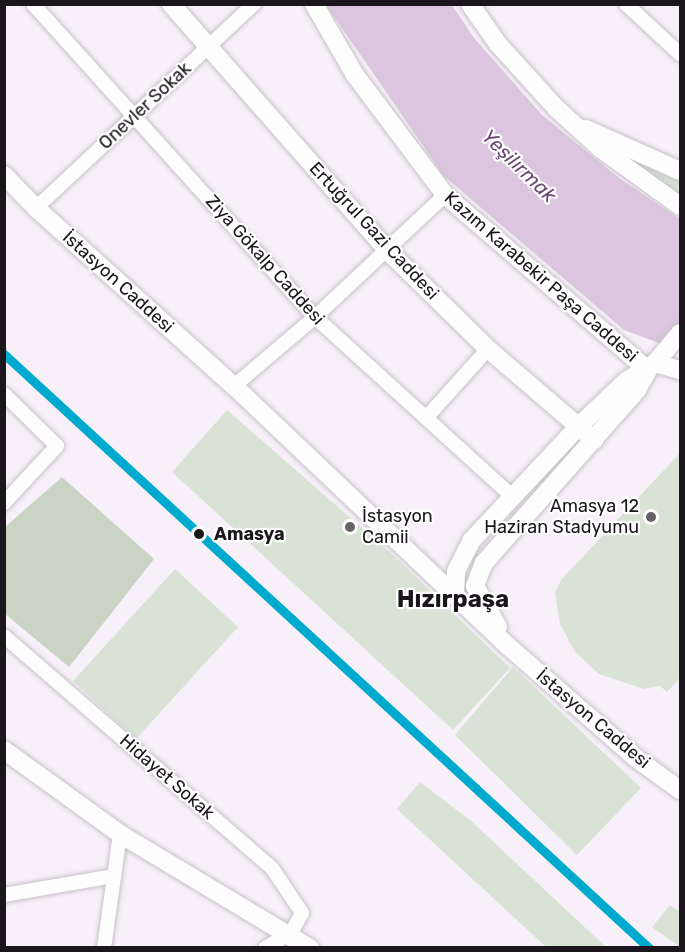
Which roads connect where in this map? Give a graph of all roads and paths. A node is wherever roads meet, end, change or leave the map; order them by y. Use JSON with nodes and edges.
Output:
{"nodes":[{"id":1,"x":33,"y":4,"type":"edge"},
{"id":2,"x":171,"y":4,"type":"edge"},
{"id":3,"x":254,"y":4,"type":"edge"},
{"id":4,"x":314,"y":4,"type":"edge"},
{"id":5,"x":470,"y":4,"type":"edge"},
{"id":6,"x":626,"y":4,"type":"edge"},
{"id":7,"x":208,"y":47,"type":"junction"},
{"id":8,"x":681,"y":54,"type":"edge"},
{"id":9,"x":135,"y":116,"type":"junction"},
{"id":10,"x":575,"y":124,"type":"junction"},
{"id":11,"x":679,"y":167,"type":"edge"},
{"id":12,"x":4,"y":175,"type":"edge"},
{"id":13,"x":4,"y":192,"type":"edge"},
{"id":14,"x":445,"y":195,"type":"junction"},
{"id":15,"x":681,"y":206,"type":"edge"},
{"id":16,"x":36,"y":208,"type":"junction"},
{"id":17,"x":387,"y":250,"type":"junction"},
{"id":18,"x":315,"y":317,"type":"junction"},
{"id":19,"x":681,"y":333,"type":"edge"},
{"id":20,"x":488,"y":349,"type":"junction"},
{"id":21,"x":654,"y":364,"type":"junction"},
{"id":22,"x":681,"y":370,"type":"edge"},
{"id":23,"x":234,"y":386,"type":"junction"},
{"id":24,"x":4,"y":394,"type":"edge"},
{"id":25,"x":426,"y":417,"type":"junction"},
{"id":26,"x":579,"y":426,"type":"junction"},
{"id":27,"x":594,"y":440,"type":"junction"},
{"id":28,"x":514,"y":498,"type":"junction"},
{"id":29,"x":4,"y":503,"type":"edge"},
{"id":30,"x":455,"y":593,"type":"junction"},
{"id":31,"x":4,"y":636,"type":"edge"},
{"id":32,"x":508,"y":646,"type":"junction"},
{"id":33,"x":4,"y":750,"type":"edge"},
{"id":34,"x":681,"y":790,"type":"edge"},
{"id":35,"x":120,"y":834,"type":"junction"},
{"id":36,"x":114,"y":876,"type":"junction"},
{"id":37,"x":4,"y":895,"type":"edge"},
{"id":38,"x":291,"y":933,"type":"junction"},
{"id":39,"x":104,"y":948,"type":"edge"},
{"id":40,"x":265,"y":948,"type":"edge"},
{"id":41,"x":310,"y":948,"type":"edge"}],
"edges":[{"from":1,"to":9,"type":"street","name":"Ziya Gökalp Caddesi"},
{"from":2,"to":7,"type":"street","name":"Ertuğrul Gazi Caddesi"},
{"from":3,"to":7,"type":"street","name":"Onevler Sokak"},
{"from":4,"to":14,"type":"street","name":"Kazım Karabekir Paşa Caddesi"},
{"from":5,"to":10,"type":"street"},
{"from":6,"to":8,"type":"street"},
{"from":7,"to":9,"type":"street","name":"Onevler Sokak"},
{"from":7,"to":17,"type":"street","name":"Ertuğrul Gazi Caddesi"},
{"from":9,"to":16,"type":"street","name":"Onevler Sokak"},
{"from":9,"to":18,"type":"street","name":"Ziya Gökalp Caddesi"},
{"from":10,"to":11,"type":"street"},
{"from":10,"to":15,"type":"street"},
{"from":12,"to":16,"type":"street","name":"İstasyon Caddesi"},
{"from":13,"to":23,"type":"street","name":"İstasyon Caddesi"},
{"from":14,"to":17,"type":"street"},
{"from":14,"to":21,"type":"street","name":"Kazım Karabekir Paşa Caddesi"},
{"from":16,"to":23,"type":"street","name":"İstasyon Caddesi"},
{"from":17,"to":18,"type":"street"},
{"from":17,"to":20,"type":"street","name":"Ertuğrul Gazi Caddesi"},
{"from":18,"to":23,"type":"street"},
{"from":18,"to":25,"type":"street","name":"Ziya Gökalp Caddesi"},
{"from":19,"to":21,"type":"street"},
{"from":20,"to":25,"type":"street"},
{"from":20,"to":26,"type":"street","name":"Ertuğrul Gazi Caddesi"},
{"from":21,"to":22,"type":"street"},
{"from":21,"to":26,"type":"street"},
{"from":21,"to":27,"type":"street"},
{"from":23,"to":30,"type":"street","name":"İstasyon Caddesi"},
{"from":24,"to":29,"type":"street"},
{"from":25,"to":28,"type":"street","name":"Ziya Gökalp Caddesi"},
{"from":26,"to":27,"type":"street","name":"Ertuğrul Gazi Caddesi"},
{"from":26,"to":28,"type":"street"},
{"from":27,"to":32,"type":"street"},
{"from":28,"to":30,"type":"street"},
{"from":30,"to":32,"type":"street","name":"İstasyon Caddesi"},
{"from":31,"to":38,"type":"street","name":"Hidayet Sokak"},
{"from":32,"to":34,"type":"street","name":"İstasyon Caddesi"},
{"from":33,"to":35,"type":"street"},
{"from":35,"to":36,"type":"street"},
{"from":35,"to":38,"type":"street"},
{"from":36,"to":37,"type":"street"},
{"from":36,"to":39,"type":"street"},
{"from":38,"to":40,"type":"street"},
{"from":38,"to":41,"type":"street"}]}
